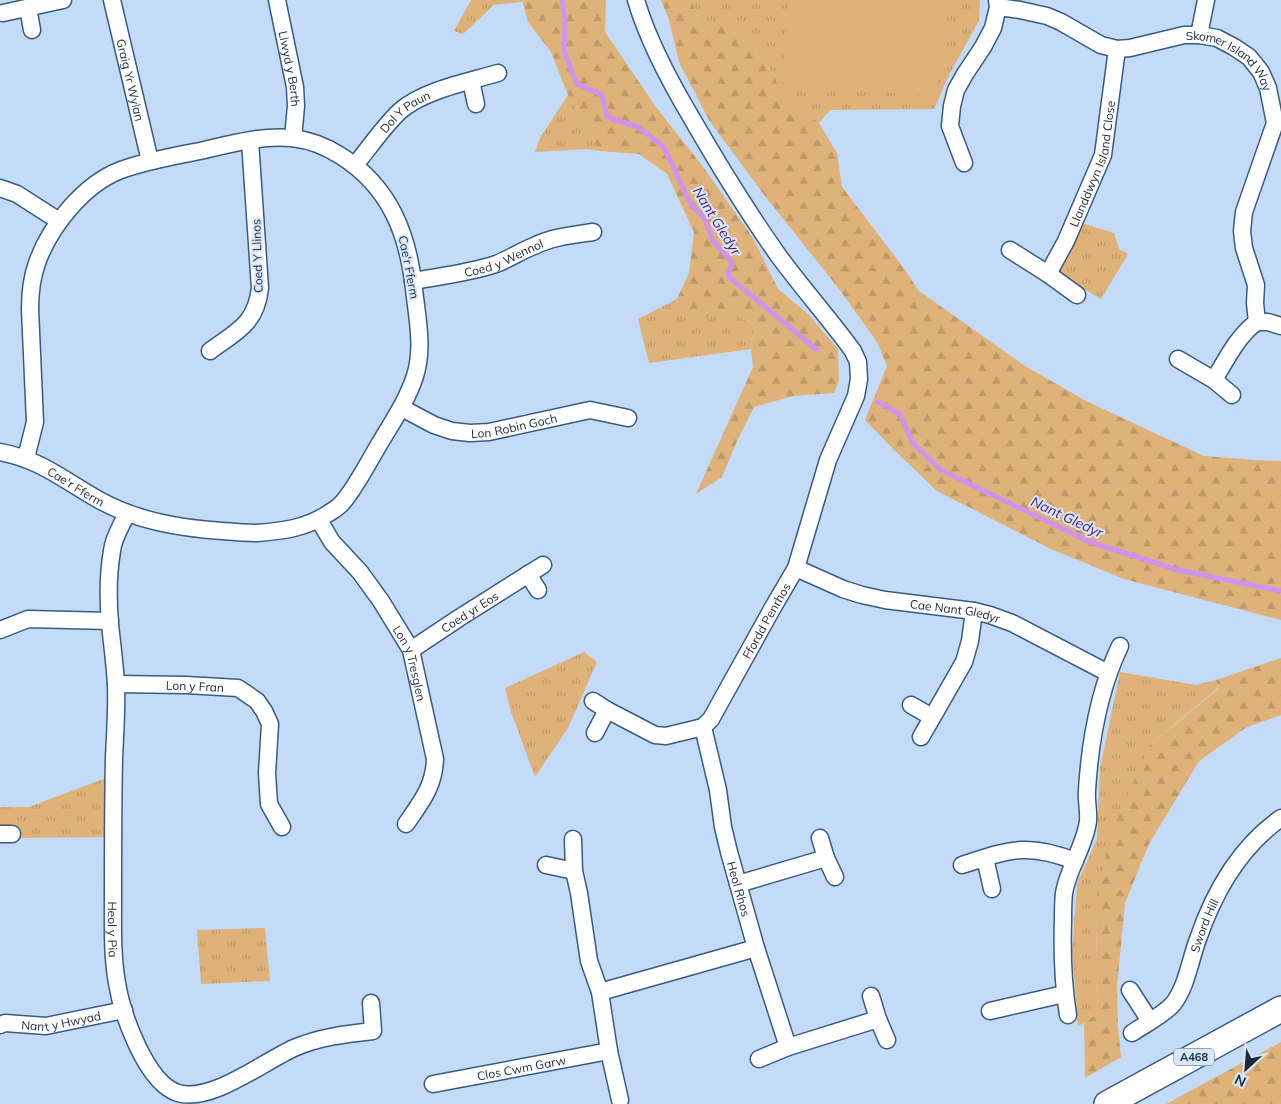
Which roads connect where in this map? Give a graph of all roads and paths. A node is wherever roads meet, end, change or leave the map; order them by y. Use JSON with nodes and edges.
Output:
{"nodes":[{"id":1,"x":64,"y":0,"type":"edge"},
{"id":2,"x":112,"y":0,"type":"edge"},
{"id":3,"x":277,"y":0,"type":"edge"},
{"id":4,"x":636,"y":0,"type":"edge"},
{"id":5,"x":1206,"y":0,"type":"edge"},
{"id":6,"x":998,"y":4,"type":"edge"},
{"id":7,"x":28,"y":8,"type":"junction"},
{"id":8,"x":3,"y":12,"type":"dead end"},
{"id":9,"x":32,"y":30,"type":"dead end"},
{"id":10,"x":1199,"y":36,"type":"junction"},
{"id":11,"x":1117,"y":48,"type":"junction"},
{"id":12,"x":498,"y":74,"type":"dead end"},
{"id":13,"x":471,"y":81,"type":"junction"},
{"id":14,"x":476,"y":104,"type":"dead end"},
{"id":15,"x":1278,"y":124,"type":"edge"},
{"id":16,"x":293,"y":138,"type":"junction"},
{"id":17,"x":250,"y":141,"type":"junction"},
{"id":18,"x":150,"y":161,"type":"junction"},
{"id":19,"x":964,"y":163,"type":"dead end"},
{"id":20,"x":355,"y":165,"type":"junction"},
{"id":21,"x":0,"y":188,"type":"edge"},
{"id":22,"x":59,"y":222,"type":"junction"},
{"id":23,"x":593,"y":232,"type":"dead end"},
{"id":24,"x":1010,"y":250,"type":"dead end"},
{"id":25,"x":1048,"y":274,"type":"junction"},
{"id":26,"x":413,"y":281,"type":"junction"},
{"id":27,"x":1077,"y":295,"type":"dead end"},
{"id":28,"x":1257,"y":322,"type":"junction"},
{"id":29,"x":1281,"y":326,"type":"edge"},
{"id":30,"x":210,"y":351,"type":"dead end"},
{"id":31,"x":1178,"y":359,"type":"dead end"},
{"id":32,"x":1214,"y":380,"type":"junction"},
{"id":33,"x":1232,"y":395,"type":"dead end"},
{"id":34,"x":402,"y":408,"type":"junction"},
{"id":35,"x":628,"y":418,"type":"dead end"},
{"id":36,"x":0,"y":452,"type":"edge"},
{"id":37,"x":26,"y":458,"type":"junction"},
{"id":38,"x":127,"y":513,"type":"junction"},
{"id":39,"x":318,"y":520,"type":"junction"},
{"id":40,"x":543,"y":565,"type":"dead end"},
{"id":41,"x":796,"y":568,"type":"junction"},
{"id":42,"x":528,"y":574,"type":"junction"},
{"id":43,"x":538,"y":590,"type":"dead end"},
{"id":44,"x":974,"y":611,"type":"junction"},
{"id":45,"x":110,"y":621,"type":"junction"},
{"id":46,"x":0,"y":630,"type":"edge"},
{"id":47,"x":1120,"y":646,"type":"dead end"},
{"id":48,"x":411,"y":650,"type":"junction"},
{"id":49,"x":1108,"y":673,"type":"junction"},
{"id":50,"x":116,"y":684,"type":"junction"},
{"id":51,"x":593,"y":701,"type":"dead end"},
{"id":52,"x":911,"y":705,"type":"dead end"},
{"id":53,"x":607,"y":710,"type":"junction"},
{"id":54,"x":932,"y":717,"type":"junction"},
{"id":55,"x":703,"y":727,"type":"junction"},
{"id":56,"x":595,"y":733,"type":"dead end"},
{"id":57,"x":921,"y":737,"type":"dead end"},
{"id":58,"x":1281,"y":818,"type":"edge"},
{"id":59,"x":406,"y":824,"type":"dead end"},
{"id":60,"x":282,"y":827,"type":"dead end"},
{"id":61,"x":820,"y":838,"type":"dead end"},
{"id":62,"x":573,"y":839,"type":"dead end"},
{"id":63,"x":826,"y":858,"type":"junction"},
{"id":64,"x":985,"y":858,"type":"junction"},
{"id":65,"x":1074,"y":861,"type":"junction"},
{"id":66,"x":546,"y":865,"type":"dead end"},
{"id":67,"x":962,"y":865,"type":"dead end"},
{"id":68,"x":574,"y":871,"type":"junction"},
{"id":69,"x":835,"y":877,"type":"dead end"},
{"id":70,"x":738,"y":884,"type":"junction"},
{"id":71,"x":992,"y":889,"type":"dead end"},
{"id":72,"x":756,"y":948,"type":"junction"},
{"id":73,"x":1130,"y":990,"type":"dead end"},
{"id":74,"x":600,"y":992,"type":"junction"},
{"id":75,"x":1064,"y":994,"type":"junction"},
{"id":76,"x":872,"y":996,"type":"dead end"},
{"id":77,"x":371,"y":1003,"type":"dead end"},
{"id":78,"x":1281,"y":1008,"type":"edge"},
{"id":79,"x":124,"y":1010,"type":"junction"},
{"id":80,"x":990,"y":1012,"type":"dead end"},
{"id":81,"x":1068,"y":1015,"type":"dead end"},
{"id":82,"x":878,"y":1019,"type":"junction"},
{"id":83,"x":1150,"y":1021,"type":"junction"},
{"id":84,"x":0,"y":1024,"type":"edge"},
{"id":85,"x":1132,"y":1032,"type":"dead end"},
{"id":86,"x":887,"y":1040,"type":"dead end"},
{"id":87,"x":788,"y":1047,"type":"junction"},
{"id":88,"x":609,"y":1051,"type":"junction"},
{"id":89,"x":759,"y":1059,"type":"dead end"},
{"id":90,"x":433,"y":1084,"type":"dead end"},
{"id":91,"x":620,"y":1100,"type":"dead end"},
{"id":92,"x":1107,"y":1104,"type":"edge"}],
"edges":[{"from":1,"to":7,"type":"street"},
{"from":2,"to":18,"type":"street","name":"Graig Yr Wylan"},
{"from":3,"to":16,"type":"street","name":"Llwyd y Berth"},
{"from":4,"to":41,"type":"street","name":"Ffordd Penrhos"},
{"from":5,"to":10,"type":"street"},
{"from":6,"to":11,"type":"street","name":"Skomer Island Way"},
{"from":6,"to":19,"type":"street"},
{"from":7,"to":8,"type":"street"},
{"from":7,"to":9,"type":"street"},
{"from":10,"to":11,"type":"street","name":"Skomer Island Way"},
{"from":10,"to":15,"type":"street","name":"Skomer Island Way"},
{"from":11,"to":25,"type":"street","name":"Llanddwyn Island Close"},
{"from":12,"to":13,"type":"street","name":"Dol Y Paun"},
{"from":13,"to":14,"type":"street"},
{"from":13,"to":20,"type":"street","name":"Dol Y Paun"},
{"from":15,"to":28,"type":"street","name":"Skomer Island Way"},
{"from":16,"to":17,"type":"street","name":"Cae'r Fferm"},
{"from":16,"to":20,"type":"street","name":"Cae'r Fferm"},
{"from":17,"to":18,"type":"street","name":"Cae'r Fferm"},
{"from":17,"to":30,"type":"street","name":"Coed Y Llinos"},
{"from":18,"to":22,"type":"street","name":"Cae'r Fferm"},
{"from":20,"to":26,"type":"street","name":"Cae'r Fferm"},
{"from":21,"to":22,"type":"street"},
{"from":22,"to":37,"type":"street","name":"Cae'r Fferm"},
{"from":23,"to":26,"type":"street","name":"Coed y Wennol"},
{"from":24,"to":25,"type":"street"},
{"from":25,"to":27,"type":"street"},
{"from":26,"to":34,"type":"street","name":"Cae'r Fferm"},
{"from":28,"to":29,"type":"street"},
{"from":28,"to":32,"type":"street"},
{"from":31,"to":32,"type":"street"},
{"from":32,"to":33,"type":"street"},
{"from":34,"to":35,"type":"street","name":"Lon Robin Goch"},
{"from":34,"to":39,"type":"street","name":"Cae'r Fferm"},
{"from":36,"to":37,"type":"street","name":"Cae'r Fferm"},
{"from":37,"to":38,"type":"street","name":"Cae'r Fferm"},
{"from":38,"to":39,"type":"street","name":"Cae'r Fferm"},
{"from":38,"to":45,"type":"street","name":"Heol y Pia"},
{"from":39,"to":48,"type":"street","name":"Lon y Tresglen"},
{"from":40,"to":42,"type":"street","name":"Coed yr Eos"},
{"from":41,"to":44,"type":"street","name":"Cae Nant Gledyr"},
{"from":41,"to":55,"type":"street","name":"Ffordd Penrhos"},
{"from":42,"to":43,"type":"street"},
{"from":42,"to":48,"type":"street","name":"Coed yr Eos"},
{"from":44,"to":49,"type":"street","name":"Cae Nant Gledyr"},
{"from":44,"to":54,"type":"street"},
{"from":45,"to":46,"type":"street"},
{"from":45,"to":50,"type":"street","name":"Heol y Pia"},
{"from":47,"to":49,"type":"street"},
{"from":48,"to":59,"type":"street","name":"Lon y Tresglen"},
{"from":49,"to":65,"type":"street"},
{"from":50,"to":60,"type":"street","name":"Lon y Fran"},
{"from":50,"to":79,"type":"street","name":"Heol y Pia"},
{"from":51,"to":53,"type":"street"},
{"from":52,"to":54,"type":"street"},
{"from":53,"to":55,"type":"street"},
{"from":53,"to":56,"type":"street"},
{"from":54,"to":57,"type":"street"},
{"from":55,"to":70,"type":"street","name":"Heol Rhos"},
{"from":58,"to":83,"type":"street","name":"Sword Hill"},
{"from":61,"to":63,"type":"street"},
{"from":62,"to":68,"type":"street"},
{"from":63,"to":69,"type":"street"},
{"from":63,"to":70,"type":"street"},
{"from":64,"to":65,"type":"street"},
{"from":64,"to":67,"type":"street"},
{"from":64,"to":71,"type":"street"},
{"from":65,"to":75,"type":"street"},
{"from":66,"to":68,"type":"street"},
{"from":68,"to":74,"type":"street"},
{"from":70,"to":72,"type":"street","name":"Heol Rhos"},
{"from":72,"to":74,"type":"street"},
{"from":72,"to":87,"type":"street","name":"Heol Rhos"},
{"from":73,"to":83,"type":"street"},
{"from":74,"to":88,"type":"street"},
{"from":75,"to":80,"type":"street"},
{"from":75,"to":81,"type":"street"},
{"from":76,"to":82,"type":"street"},
{"from":77,"to":79,"type":"street","name":"Heol y Pia"},
{"from":78,"to":92,"type":"main road","number":"A468"},
{"from":79,"to":84,"type":"street","name":"Nant y Hwyad"},
{"from":82,"to":86,"type":"street"},
{"from":82,"to":87,"type":"street"},
{"from":83,"to":85,"type":"street","name":"Sword Hill"},
{"from":87,"to":89,"type":"street"},
{"from":88,"to":90,"type":"street","name":"Clos Cwm Garw"},
{"from":88,"to":91,"type":"street"}]}
